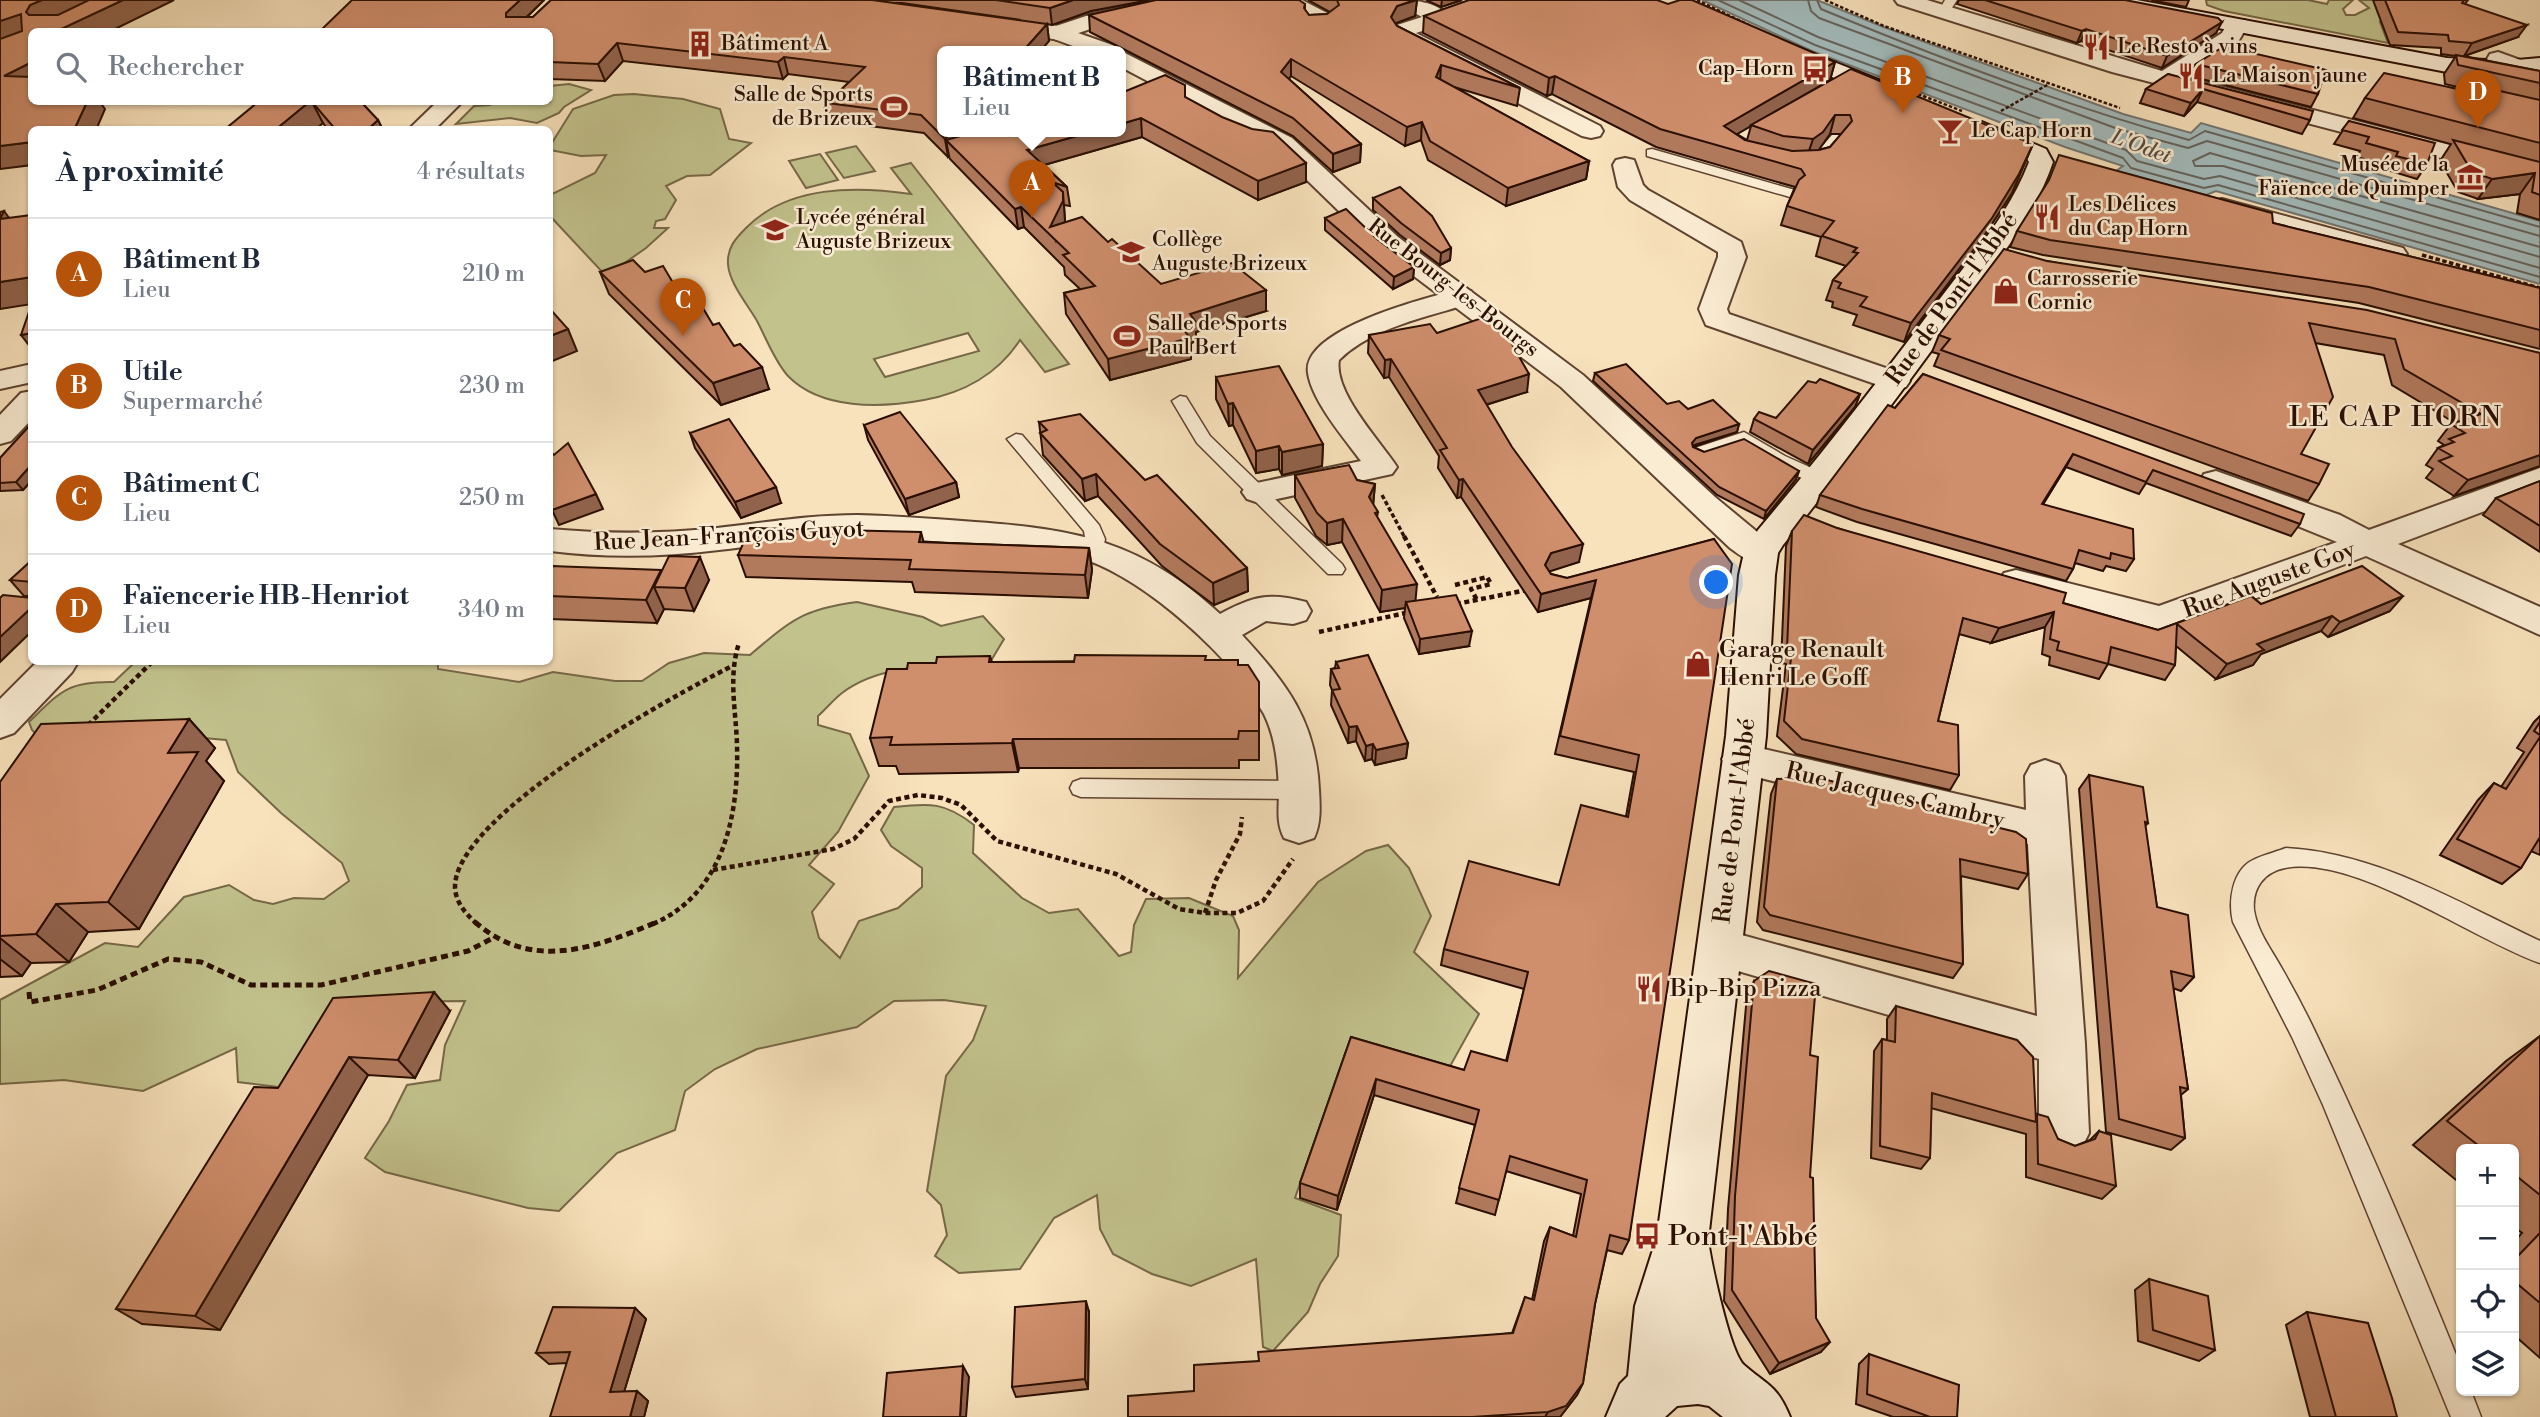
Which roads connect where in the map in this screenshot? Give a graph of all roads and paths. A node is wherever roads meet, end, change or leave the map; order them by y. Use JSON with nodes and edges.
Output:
{"nodes":[{"id":1,"x":1196,"y":0,"type":"edge"},
{"id":2,"x":1287,"y":0,"type":"edge"},
{"id":3,"x":1405,"y":0,"type":"edge"},
{"id":4,"x":1825,"y":0,"type":"edge"},
{"id":5,"x":1905,"y":0,"type":"edge"},
{"id":6,"x":2104,"y":0,"type":"edge"},
{"id":7,"x":1141,"y":4,"type":"edge"},
{"id":8,"x":1947,"y":6,"type":"edge"},
{"id":9,"x":1327,"y":20,"type":"edge"},
{"id":10,"x":981,"y":22,"type":"edge"},
{"id":11,"x":2237,"y":25,"type":"junction"},
{"id":12,"x":1058,"y":33,"type":"junction"},
{"id":13,"x":1762,"y":38,"type":"edge"},
{"id":14,"x":1094,"y":46,"type":"edge"},
{"id":15,"x":2046,"y":46,"type":"junction"},
{"id":16,"x":2540,"y":48,"type":"edge"},
{"id":17,"x":1126,"y":60,"type":"edge"},
{"id":18,"x":2521,"y":67,"type":"edge"},
{"id":19,"x":2165,"y":79,"type":"junction"},
{"id":20,"x":2049,"y":84,"type":"junction"},
{"id":21,"x":2540,"y":85,"type":"edge"},
{"id":22,"x":1913,"y":102,"type":"edge"},
{"id":23,"x":447,"y":105,"type":"edge"},
{"id":24,"x":2120,"y":108,"type":"dead end"},
{"id":25,"x":2000,"y":112,"type":"dead end"},
{"id":26,"x":1965,"y":122,"type":"edge"},
{"id":27,"x":423,"y":126,"type":"edge"},
{"id":28,"x":1591,"y":131,"type":"dead end"},
{"id":29,"x":1837,"y":138,"type":"edge"},
{"id":30,"x":1652,"y":153,"type":"dead end"},
{"id":31,"x":1726,"y":160,"type":"edge"},
{"id":32,"x":1794,"y":163,"type":"edge"},
{"id":33,"x":1625,"y":165,"type":"dead end"},
{"id":34,"x":1714,"y":171,"type":"junction"},
{"id":35,"x":2540,"y":176,"type":"edge"},
{"id":36,"x":1790,"y":193,"type":"edge"},
{"id":37,"x":2195,"y":199,"type":"edge"},
{"id":38,"x":1989,"y":252,"type":"junction"},
{"id":39,"x":2018,"y":261,"type":"edge"},
{"id":40,"x":2423,"y":263,"type":"edge"},
{"id":41,"x":1461,"y":297,"type":"junction"},
{"id":42,"x":28,"y":374,"type":"edge"},
{"id":43,"x":1900,"y":374,"type":"junction"},
{"id":44,"x":0,"y":380,"type":"edge"},
{"id":45,"x":1938,"y":381,"type":"edge"},
{"id":46,"x":1180,"y":401,"type":"dead end"},
{"id":47,"x":28,"y":404,"type":"edge"},
{"id":48,"x":0,"y":434,"type":"edge"},
{"id":49,"x":1016,"y":439,"type":"dead end"},
{"id":50,"x":1701,"y":452,"type":"edge"},
{"id":51,"x":1368,"y":470,"type":"junction"},
{"id":52,"x":2184,"y":470,"type":"edge"},
{"id":53,"x":1819,"y":478,"type":"junction"},
{"id":54,"x":2540,"y":478,"type":"edge"},
{"id":55,"x":1259,"y":492,"type":"junction"},
{"id":56,"x":553,"y":540,"type":"edge"},
{"id":57,"x":2368,"y":543,"type":"junction"},
{"id":58,"x":1749,"y":545,"type":"junction"},
{"id":59,"x":1697,"y":546,"type":"edge"},
{"id":60,"x":1095,"y":551,"type":"junction"},
{"id":61,"x":1335,"y":569,"type":"dead end"},
{"id":62,"x":1985,"y":573,"type":"edge"},
{"id":63,"x":1454,"y":585,"type":"dead end"},
{"id":64,"x":1539,"y":587,"type":"edge"},
{"id":65,"x":1437,"y":597,"type":"edge"},
{"id":66,"x":1477,"y":600,"type":"junction"},
{"id":67,"x":1454,"y":604,"type":"edge"},
{"id":68,"x":1417,"y":611,"type":"edge"},
{"id":69,"x":1305,"y":622,"type":"joint"},
{"id":70,"x":2540,"y":622,"type":"edge"},
{"id":71,"x":1217,"y":632,"type":"junction"},
{"id":72,"x":739,"y":643,"type":"dead end"},
{"id":73,"x":56,"y":665,"type":"edge"},
{"id":74,"x":149,"y":665,"type":"edge"},
{"id":75,"x":732,"y":666,"type":"junction"},
{"id":76,"x":0,"y":723,"type":"edge"},
{"id":77,"x":85,"y":727,"type":"edge"},
{"id":78,"x":1742,"y":759,"type":"junction"},
{"id":79,"x":2045,"y":776,"type":"dead end"},
{"id":80,"x":1081,"y":788,"type":"dead end"},
{"id":81,"x":1245,"y":789,"type":"junction"},
{"id":82,"x":1299,"y":808,"type":"junction"},
{"id":83,"x":2048,"y":832,"type":"junction"},
{"id":84,"x":712,"y":870,"type":"junction"},
{"id":85,"x":1205,"y":913,"type":"junction"},
{"id":86,"x":494,"y":938,"type":"junction"},
{"id":87,"x":1720,"y":948,"type":"junction"},
{"id":88,"x":2540,"y":953,"type":"edge"},
{"id":89,"x":29,"y":992,"type":"dead end"},
{"id":90,"x":2062,"y":1044,"type":"junction"},
{"id":91,"x":2064,"y":1133,"type":"dead end"},
{"id":92,"x":1682,"y":1240,"type":"junction"},
{"id":93,"x":1743,"y":1400,"type":"edge"},
{"id":94,"x":1644,"y":1402,"type":"edge"},
{"id":95,"x":2466,"y":1417,"type":"edge"}],
"edges":[{"from":1,"to":7,"type":"street"},
{"from":2,"to":9,"type":"street"},
{"from":3,"to":28,"type":"street"},
{"from":4,"to":20,"type":"path"},
{"from":5,"to":8,"type":"street"},
{"from":6,"to":11,"type":"street"},
{"from":7,"to":12,"type":"street"},
{"from":8,"to":15,"type":"street"},
{"from":8,"to":15,"type":"street"},
{"from":10,"to":12,"type":"street"},
{"from":11,"to":18,"type":"street"},
{"from":11,"to":19,"type":"street"},
{"from":12,"to":14,"type":"street"},
{"from":13,"to":22,"type":"street"},
{"from":15,"to":19,"type":"street"},
{"from":16,"to":18,"type":"street"},
{"from":17,"to":41,"type":"street","name":"Rue Bourg-les-Bourgs"},
{"from":18,"to":21,"type":"street"},
{"from":19,"to":35,"type":"street"},
{"from":20,"to":24,"type":"path"},
{"from":20,"to":25,"type":"path"},
{"from":23,"to":27,"type":"street"},
{"from":26,"to":38,"type":"street","name":"Rue de Pont-l'Abbé"},
{"from":29,"to":32,"type":"lane"},
{"from":30,"to":34,"type":"lane"},
{"from":31,"to":34,"type":"lane"},
{"from":33,"to":43,"type":"street"},
{"from":34,"to":36,"type":"lane"},
{"from":37,"to":40,"type":"street"},
{"from":38,"to":39,"type":"street"},
{"from":38,"to":43,"type":"street","name":"Rue de Pont-l'Abbé"},
{"from":41,"to":51,"type":"street"},
{"from":41,"to":58,"type":"street","name":"Rue Bourg-les-Bourgs"},
{"from":42,"to":44,"type":"street"},
{"from":43,"to":45,"type":"street"},
{"from":43,"to":53,"type":"street","name":"Rue de Pont-l'Abbé"},
{"from":46,"to":55,"type":"lane"},
{"from":47,"to":48,"type":"street"},
{"from":49,"to":60,"type":"lane"},
{"from":50,"to":53,"type":"lane"},
{"from":51,"to":55,"type":"street"},
{"from":51,"to":65,"type":"path"},
{"from":52,"to":57,"type":"street"},
{"from":53,"to":58,"type":"street","name":"Rue de Pont-l'Abbé"},
{"from":54,"to":57,"type":"street","name":"Rue Auguste Goy"},
{"from":55,"to":61,"type":"lane"},
{"from":56,"to":60,"type":"street","name":"Rue Jean-François Guyot"},
{"from":57,"to":62,"type":"street","name":"Rue Auguste Goy"},
{"from":57,"to":70,"type":"street"},
{"from":58,"to":59,"type":"street"},
{"from":58,"to":78,"type":"street","name":"Rue de Pont-l'Abbé"},
{"from":60,"to":71,"type":"street","name":"Rue Jean-François Guyot"},
{"from":63,"to":66,"type":"path"},
{"from":64,"to":66,"type":"path"},
{"from":66,"to":67,"type":"path"},
{"from":68,"to":69,"type":"path"},
{"from":69,"to":71,"type":"street"},
{"from":71,"to":82,"type":"street","name":"Rue Jean-François Guyot"},
{"from":72,"to":75,"type":"path"},
{"from":73,"to":76,"type":"street"},
{"from":74,"to":77,"type":"path"},
{"from":75,"to":84,"type":"path"},
{"from":75,"to":86,"type":"path"},
{"from":78,"to":83,"type":"street","name":"Rue Jacques Cambry"},
{"from":78,"to":87,"type":"street","name":"Rue de Pont-l'Abbé"},
{"from":79,"to":83,"type":"street"},
{"from":80,"to":81,"type":"lane"},
{"from":81,"to":82,"type":"lane"},
{"from":81,"to":85,"type":"path"},
{"from":82,"to":85,"type":"path"},
{"from":83,"to":90,"type":"street"},
{"from":84,"to":85,"type":"path"},
{"from":84,"to":86,"type":"path"},
{"from":86,"to":89,"type":"path"},
{"from":87,"to":90,"type":"street"},
{"from":87,"to":92,"type":"street","name":"Rue de Pont-l'Abbé"},
{"from":88,"to":95,"type":"lane"},
{"from":90,"to":91,"type":"street"},
{"from":92,"to":93,"type":"street","name":"Rue de Pont-l'Abbé"},
{"from":92,"to":94,"type":"street","name":"Rue de Pont-l'Abbé"},
{"from":93,"to":94,"type":"street"}]}
